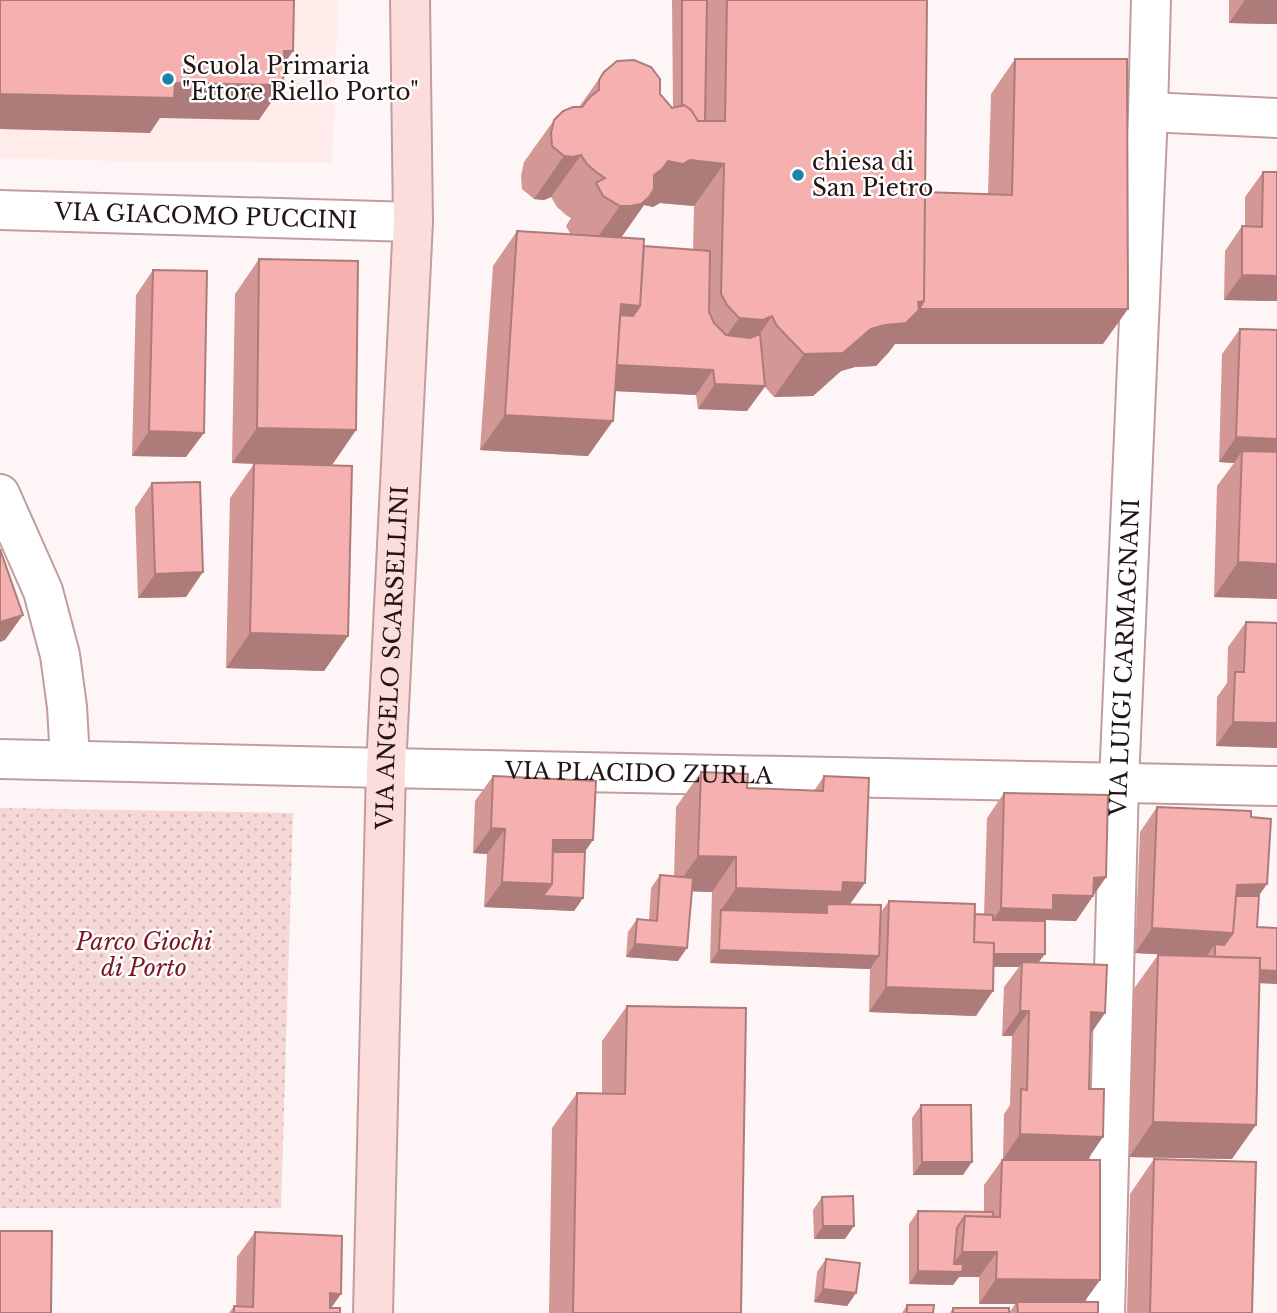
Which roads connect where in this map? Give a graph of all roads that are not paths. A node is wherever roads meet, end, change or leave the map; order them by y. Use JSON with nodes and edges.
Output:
{"nodes":[{"id":1,"x":410,"y":0,"type":"edge"},
{"id":2,"x":1152,"y":0,"type":"edge"},
{"id":3,"x":1148,"y":112,"type":"junction"},
{"id":4,"x":1277,"y":118,"type":"edge"},
{"id":5,"x":0,"y":210,"type":"edge"},
{"id":6,"x":413,"y":222,"type":"junction"},
{"id":7,"x":0,"y":494,"type":"edge"},
{"id":8,"x":0,"y":759,"type":"edge"},
{"id":9,"x":69,"y":761,"type":"junction"},
{"id":10,"x":386,"y":768,"type":"junction"},
{"id":11,"x":1119,"y":782,"type":"junction"},
{"id":12,"x":1277,"y":786,"type":"edge"},
{"id":13,"x":373,"y":1313,"type":"edge"},
{"id":14,"x":1105,"y":1313,"type":"edge"}],
"edges":[{"from":1,"to":6,"type":"street","name":"VIA ANGELO SCARSELLINI"},
{"from":2,"to":3,"type":"street","name":"VIA LUIGI CARMAGNANI"},
{"from":3,"to":4,"type":"street"},
{"from":3,"to":11,"type":"street","name":"VIA LUIGI CARMAGNANI"},
{"from":5,"to":6,"type":"street","name":"VIA GIACOMO PUCCINI"},
{"from":6,"to":10,"type":"street","name":"VIA ANGELO SCARSELLINI"},
{"from":7,"to":9,"type":"street"},
{"from":8,"to":9,"type":"street","name":"VIA PLACIDO ZURLA"},
{"from":9,"to":10,"type":"street","name":"VIA PLACIDO ZURLA"},
{"from":10,"to":11,"type":"street","name":"VIA PLACIDO ZURLA"},
{"from":10,"to":13,"type":"street","name":"VIA ANGELO SCARSELLINI"},
{"from":11,"to":12,"type":"street","name":"VIA PLACIDO ZURLA"},
{"from":11,"to":14,"type":"street","name":"VIA LUIGI CARMAGNANI"}]}
